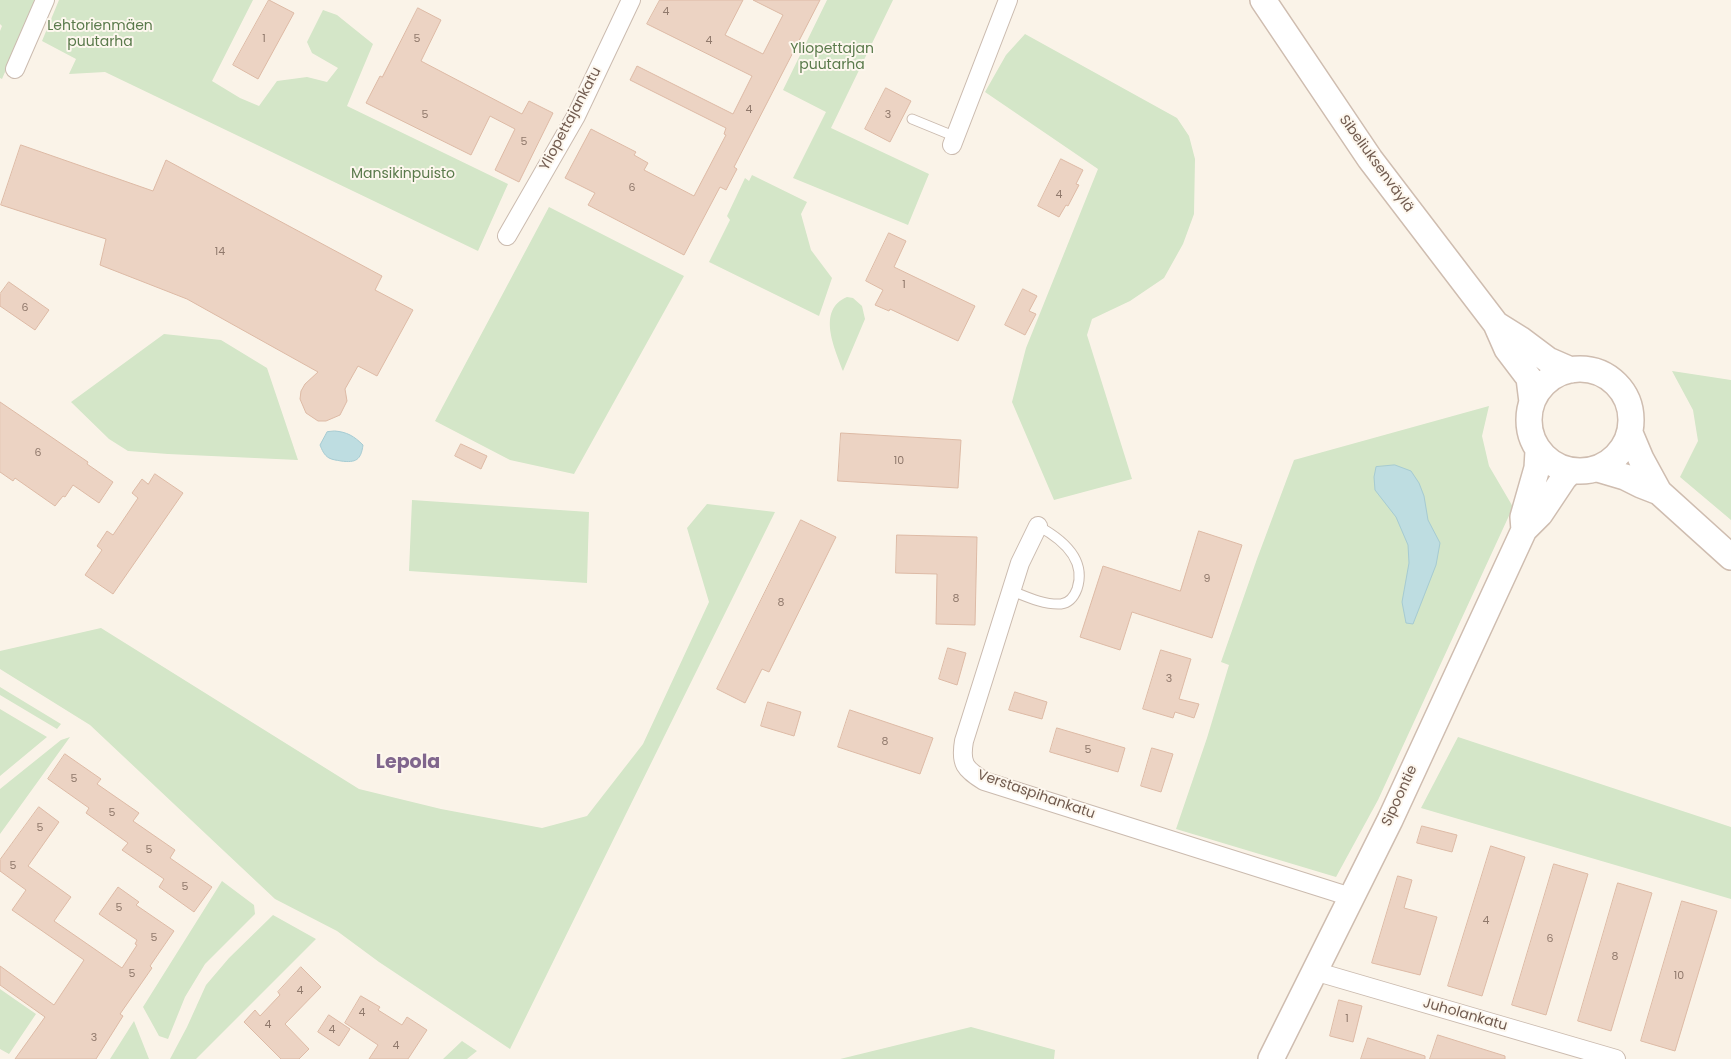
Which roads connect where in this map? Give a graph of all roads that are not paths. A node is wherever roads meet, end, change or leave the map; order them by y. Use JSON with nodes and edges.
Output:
{"nodes":[{"id":1,"x":45,"y":0,"type":"edge"},
{"id":2,"x":631,"y":0,"type":"edge"},
{"id":3,"x":1008,"y":0,"type":"edge"},
{"id":4,"x":1263,"y":0,"type":"edge"},
{"id":5,"x":15,"y":69,"type":"dead end"},
{"id":6,"x":912,"y":119,"type":"dead end"},
{"id":7,"x":954,"y":141,"type":"joint"},
{"id":8,"x":507,"y":236,"type":"dead end"},
{"id":9,"x":1496,"y":324,"type":"junction"},
{"id":10,"x":1571,"y":370,"type":"junction"},
{"id":11,"x":1532,"y":402,"type":"junction"},
{"id":12,"x":1630,"y":433,"type":"junction"},
{"id":13,"x":1538,"y":451,"type":"junction"},
{"id":14,"x":1598,"y":469,"type":"junction"},
{"id":15,"x":1572,"y":471,"type":"junction"},
{"id":16,"x":1659,"y":492,"type":"junction"},
{"id":17,"x":1038,"y":526,"type":"joint"},
{"id":18,"x":1524,"y":530,"type":"junction"},
{"id":19,"x":1731,"y":557,"type":"edge"},
{"id":20,"x":1012,"y":591,"type":"junction"},
{"id":21,"x":1351,"y":897,"type":"junction"},
{"id":22,"x":1314,"y":971,"type":"junction"},
{"id":23,"x":1271,"y":1059,"type":"edge"},
{"id":24,"x":1616,"y":1059,"type":"edge"}],
"edges":[{"from":1,"to":5,"type":"street"},
{"from":2,"to":8,"type":"street","name":"Yliopettajankatu"},
{"from":3,"to":7,"type":"street"},
{"from":4,"to":9,"type":"main road","name":"Sibeliuksenväylä"},
{"from":6,"to":7,"type":"lane"},
{"from":9,"to":10,"type":"main road","name":"Sibeliuksenväylä"},
{"from":9,"to":11,"type":"main road","name":"Sibeliuksenväylä"},
{"from":10,"to":11,"type":"main road"},
{"from":10,"to":12,"type":"main road"},
{"from":11,"to":13,"type":"main road"},
{"from":12,"to":14,"type":"main road"},
{"from":12,"to":16,"type":"main road"},
{"from":13,"to":15,"type":"main road"},
{"from":13,"to":18,"type":"main road","name":"Sipoontie"},
{"from":14,"to":15,"type":"main road"},
{"from":14,"to":16,"type":"main road"},
{"from":15,"to":18,"type":"main road","name":"Sipoontie"},
{"from":16,"to":19,"type":"main road"},
{"from":17,"to":20,"type":"street","name":"Verstaspihankatu"},
{"from":17,"to":20,"type":"lane"},
{"from":18,"to":21,"type":"main road","name":"Sipoontie"},
{"from":20,"to":21,"type":"street","name":"Verstaspihankatu"},
{"from":21,"to":22,"type":"main road","name":"Sipoontie"},
{"from":22,"to":23,"type":"main road","name":"Sipoontie"},
{"from":22,"to":24,"type":"street","name":"Juholankatu"}]}
